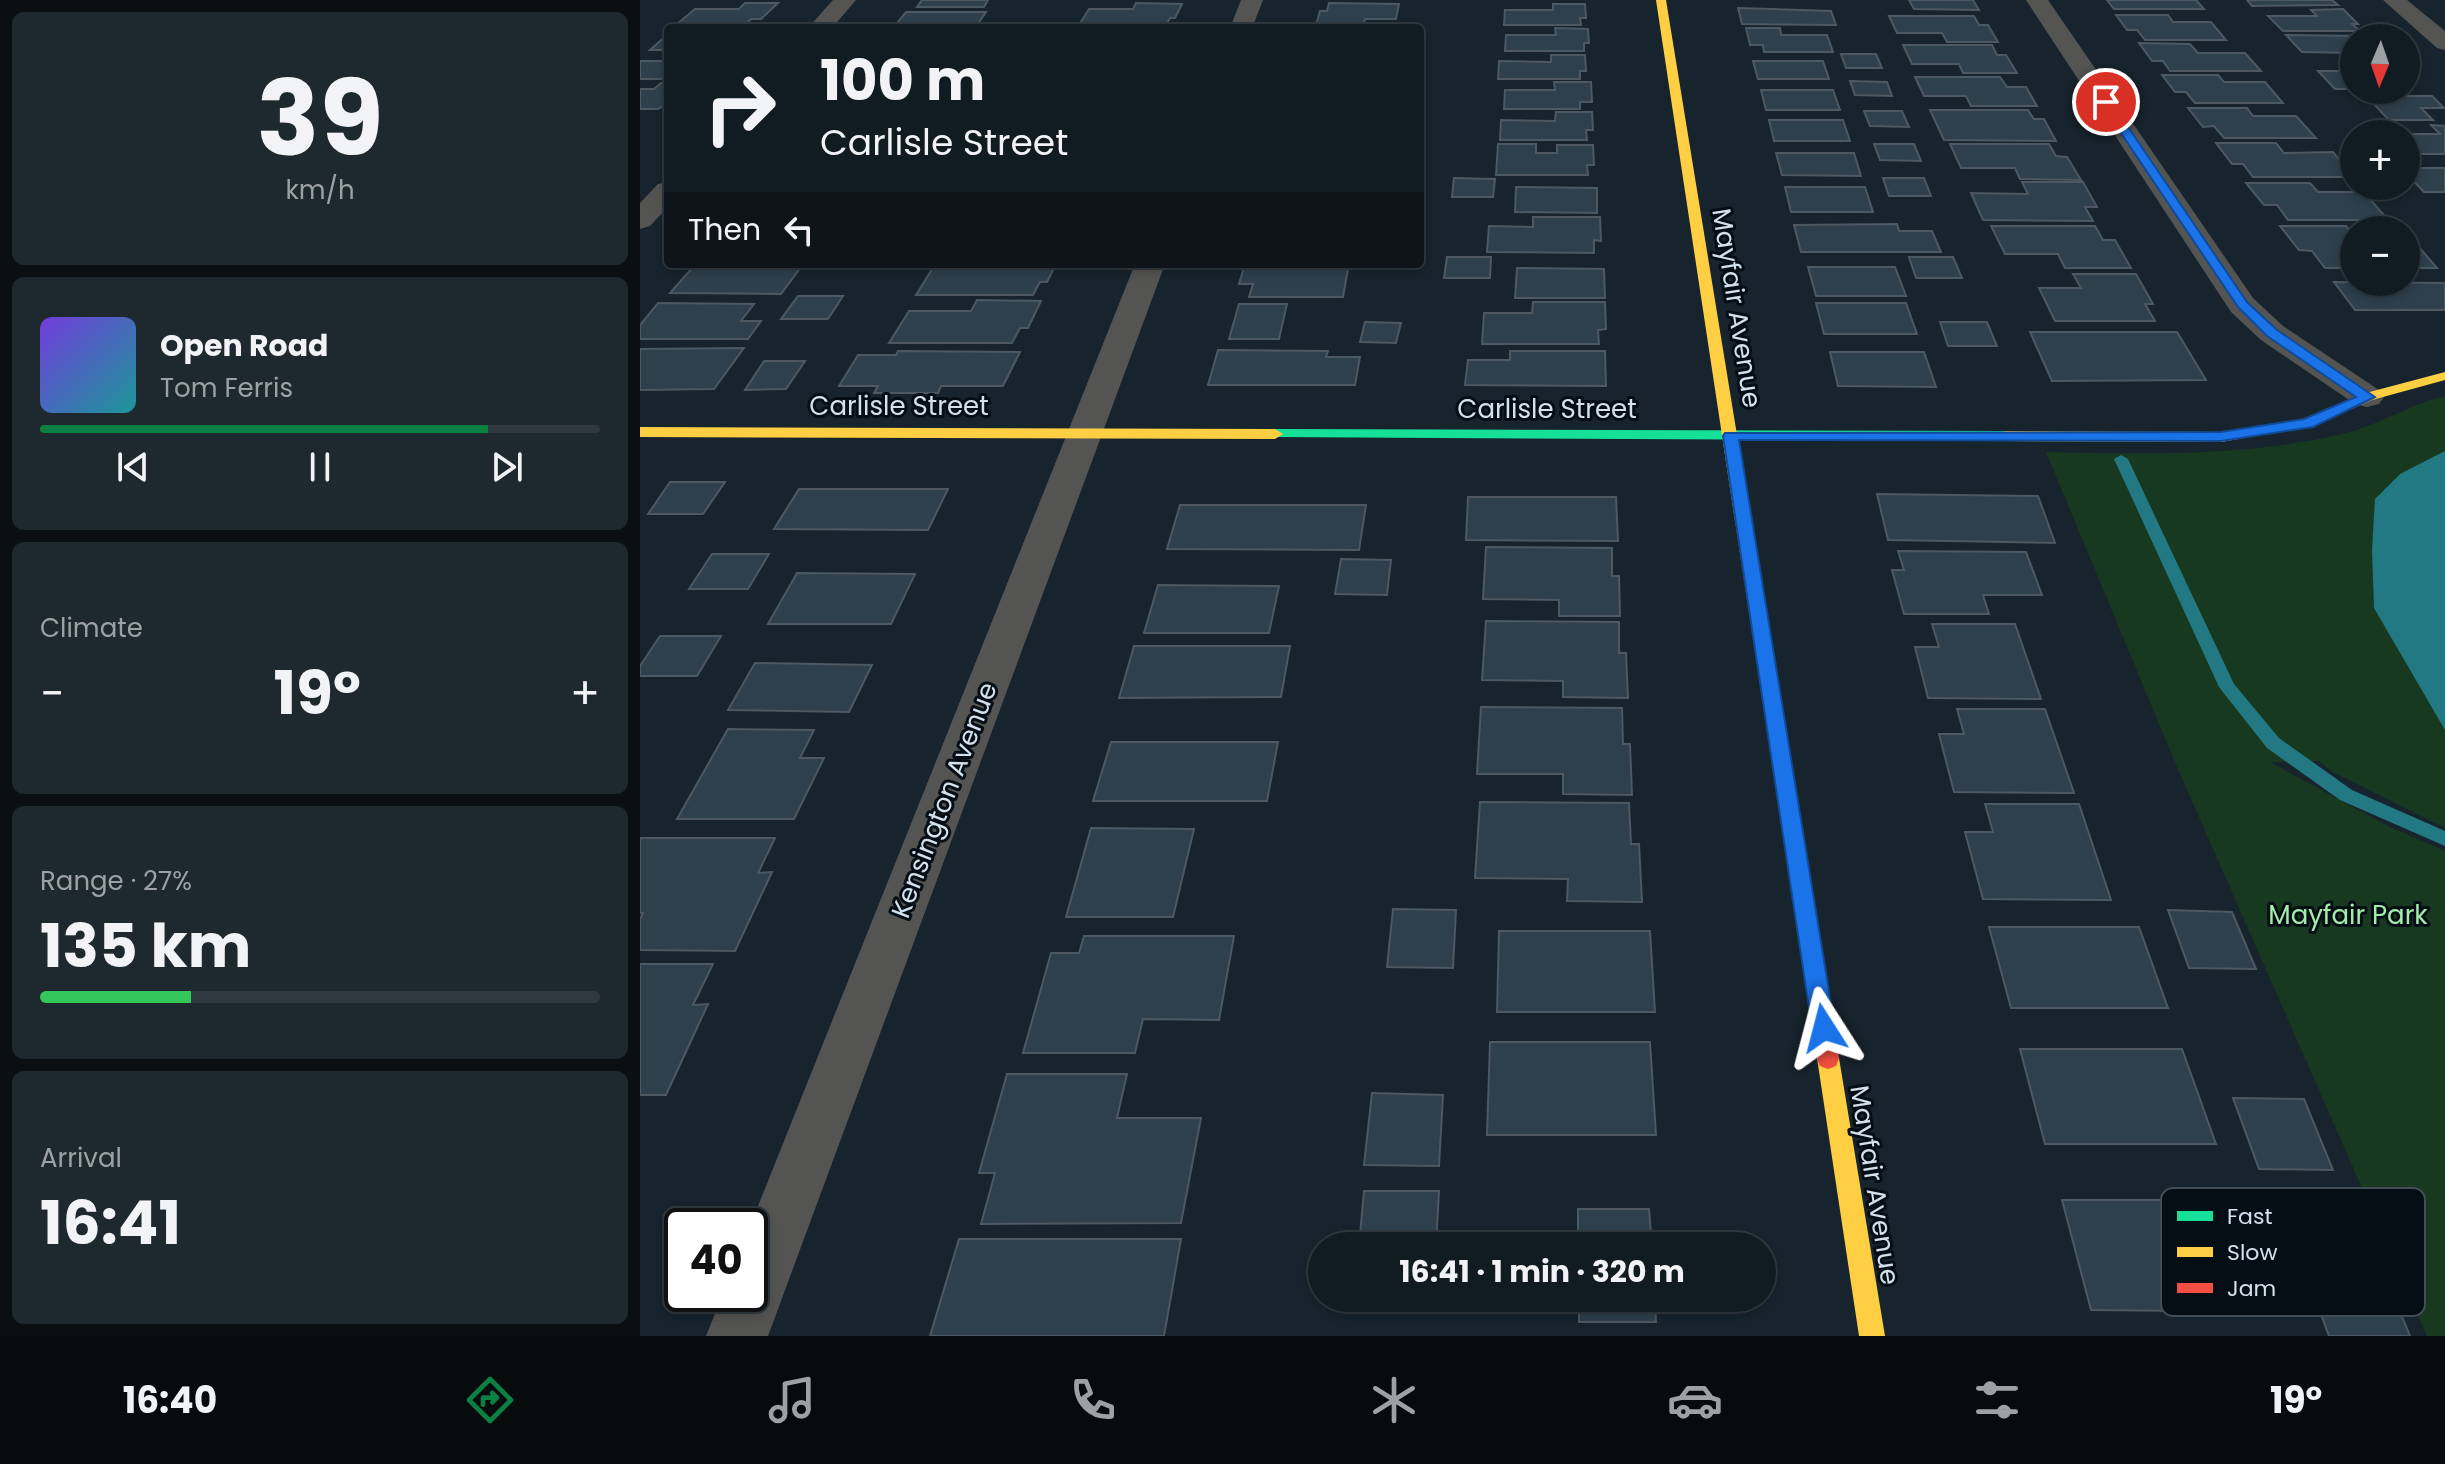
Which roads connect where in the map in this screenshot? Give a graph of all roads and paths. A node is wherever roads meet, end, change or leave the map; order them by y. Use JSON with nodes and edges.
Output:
{"nodes":[{"id":1,"x":845,"y":0,"type":"edge"},
{"id":2,"x":1252,"y":0,"type":"edge"},
{"id":3,"x":1661,"y":0,"type":"edge"},
{"id":4,"x":2037,"y":0,"type":"edge"},
{"id":5,"x":2394,"y":0,"type":"edge"},
{"id":6,"x":823,"y":24,"type":"edge"},
{"id":7,"x":1243,"y":24,"type":"edge"},
{"id":8,"x":2445,"y":43,"type":"edge"},
{"id":9,"x":664,"y":194,"type":"edge"},
{"id":10,"x":640,"y":220,"type":"edge"},
{"id":11,"x":1148,"y":268,"type":"edge"},
{"id":12,"x":2445,"y":376,"type":"edge"},
{"id":13,"x":2367,"y":397,"type":"junction"},
{"id":14,"x":640,"y":432,"type":"edge"},
{"id":15,"x":1086,"y":433,"type":"junction"},
{"id":16,"x":1731,"y":436,"type":"junction"},
{"id":17,"x":737,"y":1336,"type":"edge"},
{"id":18,"x":1872,"y":1336,"type":"edge"}],
"edges":[{"from":1,"to":6,"type":"street"},
{"from":2,"to":7,"type":"street"},
{"from":3,"to":16,"type":"street","name":"Mayfair Avenue"},
{"from":4,"to":13,"type":"street"},
{"from":5,"to":8,"type":"street"},
{"from":9,"to":10,"type":"street"},
{"from":11,"to":15,"type":"street","name":"Kensington Avenue"},
{"from":12,"to":13,"type":"street","name":"Carlisle Street"},
{"from":13,"to":16,"type":"street","name":"Carlisle Street"},
{"from":14,"to":15,"type":"street","name":"Carlisle Street"},
{"from":15,"to":16,"type":"street","name":"Carlisle Street"},
{"from":15,"to":17,"type":"street","name":"Kensington Avenue"},
{"from":16,"to":18,"type":"street","name":"Mayfair Avenue"}]}
